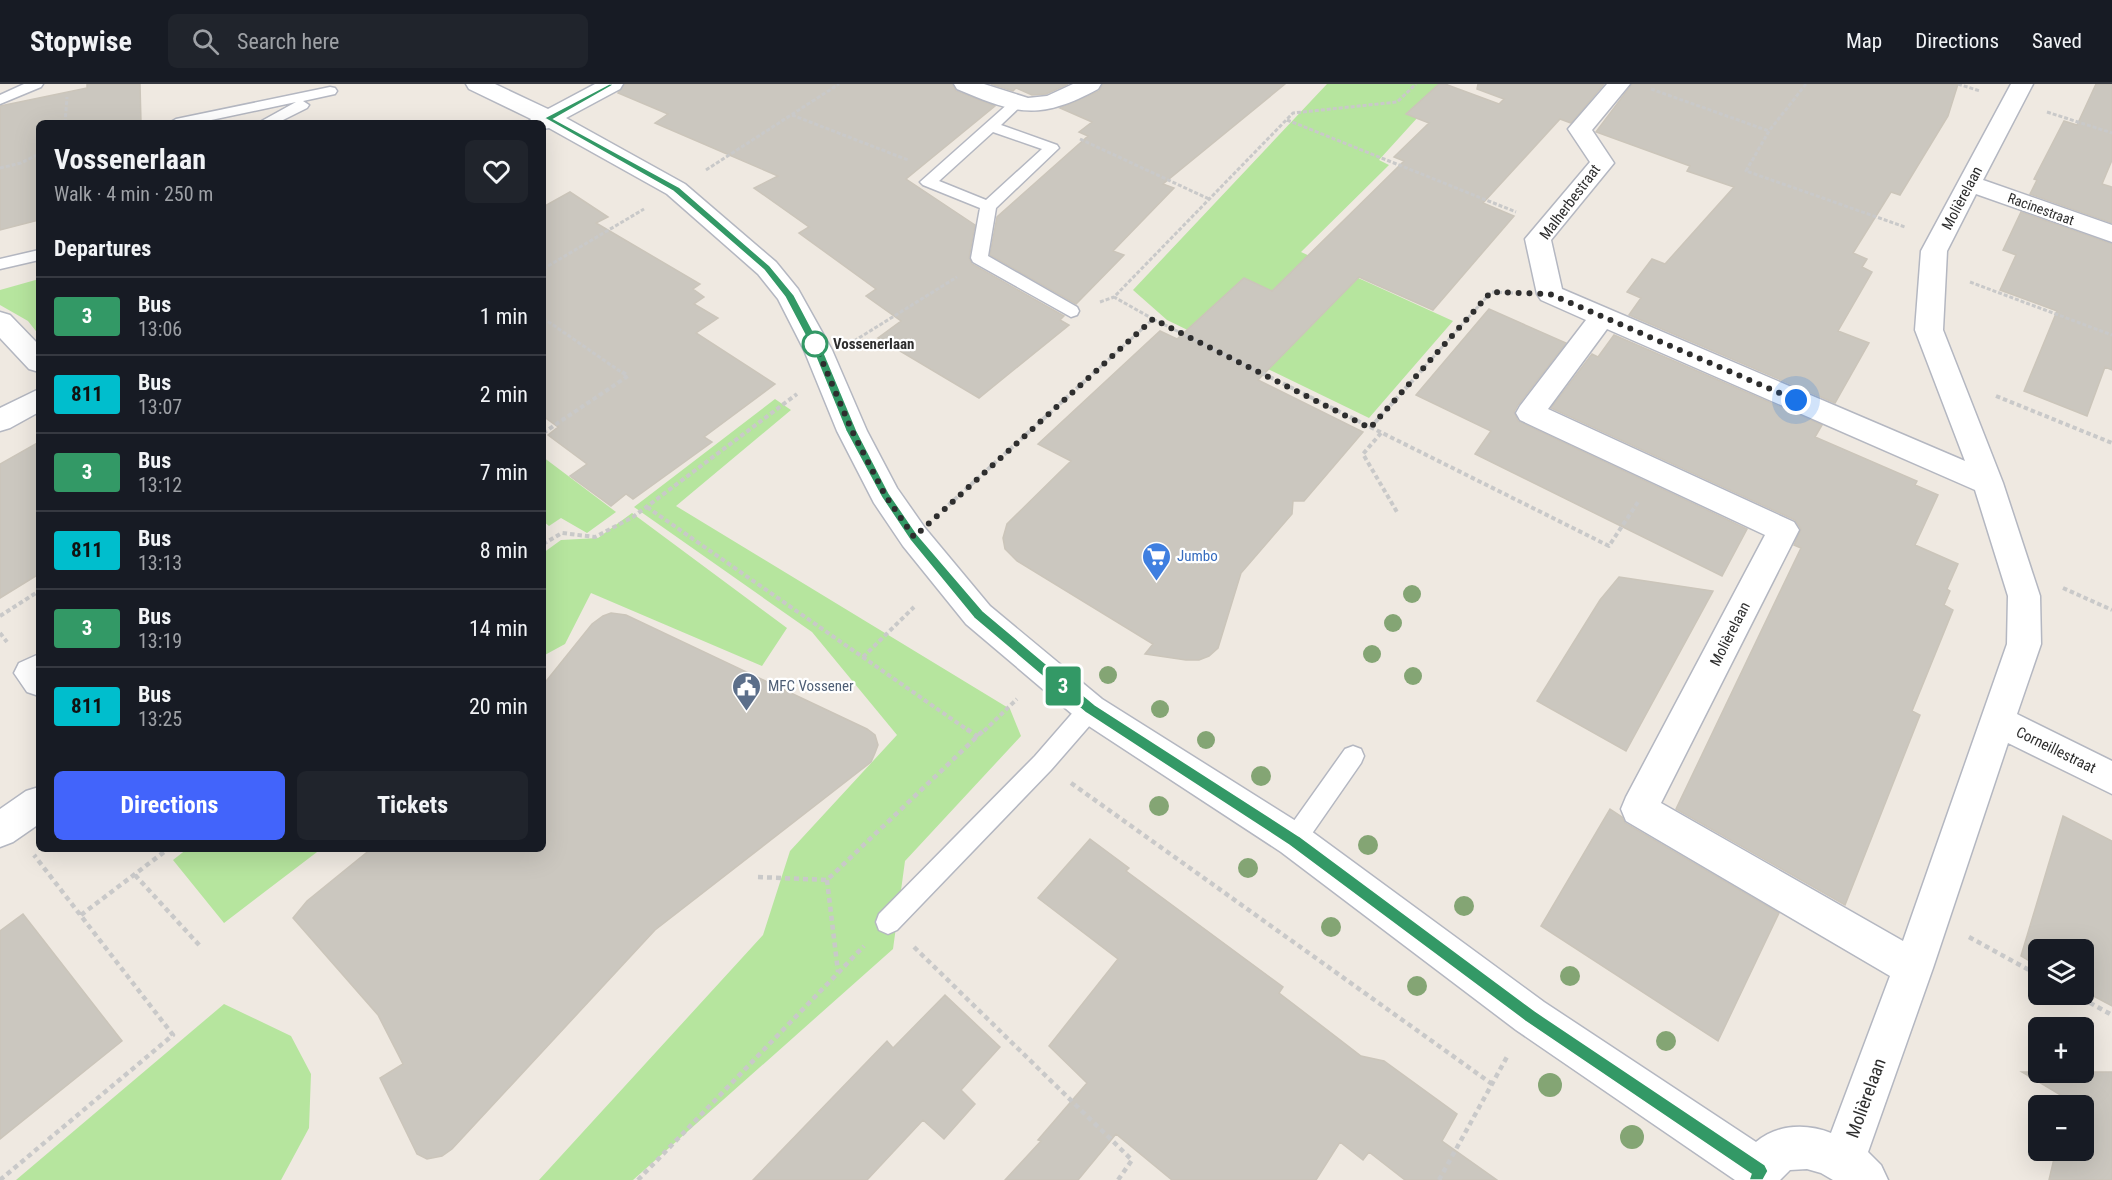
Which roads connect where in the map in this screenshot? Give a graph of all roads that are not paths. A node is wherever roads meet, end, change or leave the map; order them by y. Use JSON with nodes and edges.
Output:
{"nodes":[{"id":1,"x":36,"y":84,"type":"edge"},
{"id":2,"x":477,"y":84,"type":"edge"},
{"id":3,"x":612,"y":84,"type":"edge"},
{"id":4,"x":965,"y":84,"type":"edge"},
{"id":5,"x":1089,"y":84,"type":"edge"},
{"id":6,"x":1619,"y":84,"type":"edge"},
{"id":7,"x":2022,"y":84,"type":"edge"},
{"id":8,"x":337,"y":87,"type":"edge"},
{"id":9,"x":0,"y":100,"type":"edge"},
{"id":10,"x":1016,"y":105,"type":"junction"},
{"id":11,"x":189,"y":120,"type":"edge"},
{"id":12,"x":271,"y":120,"type":"edge"},
{"id":13,"x":542,"y":120,"type":"edge"},
{"id":14,"x":546,"y":120,"type":"edge"},
{"id":15,"x":546,"y":122,"type":"edge"},
{"id":16,"x":993,"y":127,"type":"junction"},
{"id":17,"x":1970,"y":184,"type":"junction"},
{"id":18,"x":988,"y":206,"type":"junction"},
{"id":19,"x":2112,"y":234,"type":"edge"},
{"id":20,"x":36,"y":256,"type":"edge"},
{"id":21,"x":0,"y":264,"type":"edge"},
{"id":22,"x":1071,"y":311,"type":"dead end"},
{"id":23,"x":1602,"y":317,"type":"junction"},
{"id":24,"x":0,"y":321,"type":"edge"},
{"id":25,"x":36,"y":359,"type":"edge"},
{"id":26,"x":36,"y":401,"type":"edge"},
{"id":27,"x":0,"y":421,"type":"edge"},
{"id":28,"x":1989,"y":483,"type":"junction"},
{"id":29,"x":1090,"y":709,"type":"junction"},
{"id":30,"x":1999,"y":722,"type":"junction"},
{"id":31,"x":1353,"y":756,"type":"dead end"},
{"id":32,"x":2112,"y":777,"type":"edge"},
{"id":33,"x":36,"y":805,"type":"edge"},
{"id":34,"x":5,"y":827,"type":"edge"},
{"id":35,"x":1294,"y":840,"type":"junction"},
{"id":36,"x":888,"y":922,"type":"road end"},
{"id":37,"x":1913,"y":968,"type":"junction"},
{"id":38,"x":1855,"y":1170,"type":"edge"},
{"id":39,"x":1759,"y":1175,"type":"edge"}],
"edges":[{"from":1,"to":9,"type":"lane"},
{"from":2,"to":13,"type":"street"},
{"from":3,"to":14,"type":"street"},
{"from":4,"to":10,"type":"street"},
{"from":5,"to":10,"type":"street"},
{"from":6,"to":23,"type":"street","name":"Malherbestraat"},
{"from":7,"to":17,"type":"street","name":"Molièrelaan"},
{"from":8,"to":11,"type":"lane"},
{"from":8,"to":12,"type":"lane"},
{"from":10,"to":16,"type":"lane"},
{"from":15,"to":29,"type":"street"},
{"from":16,"to":18,"type":"lane"},
{"from":16,"to":18,"type":"lane"},
{"from":17,"to":19,"type":"street","name":"Racinestraat"},
{"from":17,"to":28,"type":"street","name":"Molièrelaan"},
{"from":18,"to":22,"type":"lane"},
{"from":20,"to":21,"type":"lane"},
{"from":23,"to":28,"type":"street"},
{"from":23,"to":37,"type":"street","name":"Molièrelaan"},
{"from":24,"to":25,"type":"street"},
{"from":26,"to":27,"type":"street"},
{"from":28,"to":30,"type":"street","name":"Molièrelaan"},
{"from":29,"to":35,"type":"street"},
{"from":29,"to":36,"type":"lane"},
{"from":30,"to":32,"type":"street","name":"Corneillestraat"},
{"from":30,"to":37,"type":"street","name":"Molièrelaan"},
{"from":31,"to":35,"type":"lane"},
{"from":33,"to":34,"type":"street"},
{"from":35,"to":39,"type":"street"},
{"from":37,"to":38,"type":"street","name":"Molièrelaan"},
{"from":38,"to":39,"type":"street"}]}
